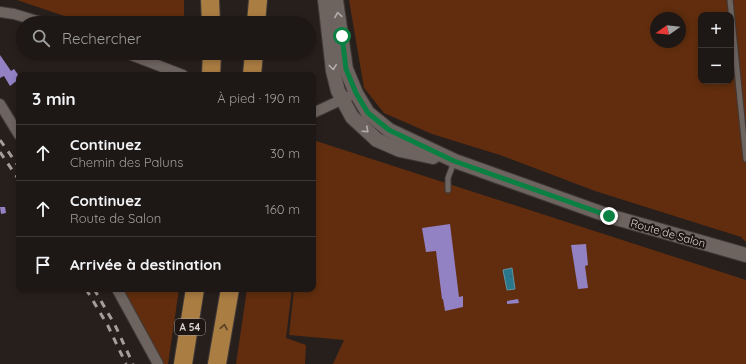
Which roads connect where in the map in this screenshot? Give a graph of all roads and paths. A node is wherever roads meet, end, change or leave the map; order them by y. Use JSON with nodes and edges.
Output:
{"nodes":[{"id":1,"x":210,"y":0,"type":"edge"},
{"id":2,"x":246,"y":0,"type":"edge"},
{"id":3,"x":258,"y":0,"type":"edge"},
{"id":4,"x":325,"y":0,"type":"edge"},
{"id":5,"x":336,"y":0,"type":"edge"},
{"id":6,"x":730,"y":0,"type":"edge"},
{"id":7,"x":0,"y":12,"type":"edge"},
{"id":8,"x":21,"y":16,"type":"edge"},
{"id":9,"x":210,"y":16,"type":"edge"},
{"id":10,"x":247,"y":16,"type":"edge"},
{"id":11,"x":257,"y":16,"type":"edge"},
{"id":12,"x":335,"y":37,"type":"junction"},
{"id":13,"x":144,"y":60,"type":"edge"},
{"id":14,"x":212,"y":60,"type":"edge"},
{"id":15,"x":175,"y":72,"type":"edge"},
{"id":16,"x":211,"y":72,"type":"edge"},
{"id":17,"x":356,"y":93,"type":"junction"},
{"id":18,"x":342,"y":100,"type":"junction"},
{"id":19,"x":0,"y":104,"type":"edge"},
{"id":20,"x":316,"y":112,"type":"edge"},
{"id":21,"x":16,"y":131,"type":"edge"},
{"id":22,"x":746,"y":159,"type":"edge"},
{"id":23,"x":454,"y":161,"type":"junction"},
{"id":24,"x":448,"y":190,"type":"dead end"},
{"id":25,"x":746,"y":255,"type":"edge"},
{"id":26,"x":119,"y":292,"type":"edge"},
{"id":27,"x":195,"y":292,"type":"edge"},
{"id":28,"x":230,"y":292,"type":"edge"},
{"id":29,"x":158,"y":364,"type":"edge"},
{"id":30,"x":183,"y":364,"type":"edge"},
{"id":31,"x":218,"y":364,"type":"edge"}],
"edges":[{"from":1,"to":9,"type":"highway"},
{"from":2,"to":10,"type":"highway"},
{"from":3,"to":11,"type":"highway"},
{"from":4,"to":12,"type":"street"},
{"from":12,"to":5,"type":"street","one_way":true},
{"from":6,"to":22,"type":"lane"},
{"from":7,"to":8,"type":"street"},
{"from":12,"to":17,"type":"street","name":"Route de Salon"},
{"from":12,"to":18,"type":"street","name":"Route de Salon","one_way":true},
{"from":13,"to":15,"type":"street"},
{"from":14,"to":16,"type":"highway"},
{"from":17,"to":18,"type":"street"},
{"from":17,"to":23,"type":"street","name":"Route de Salon"},
{"from":18,"to":20,"type":"street"},
{"from":18,"to":23,"type":"street","name":"Route de Salon","one_way":true},
{"from":19,"to":21,"type":"street"},
{"from":23,"to":24,"type":"lane"},
{"from":23,"to":25,"type":"street","name":"Route de Salon"},
{"from":26,"to":29,"type":"street"},
{"from":27,"to":30,"type":"highway","number":"A 54"},
{"from":31,"to":28,"type":"highway","one_way":true}]}
